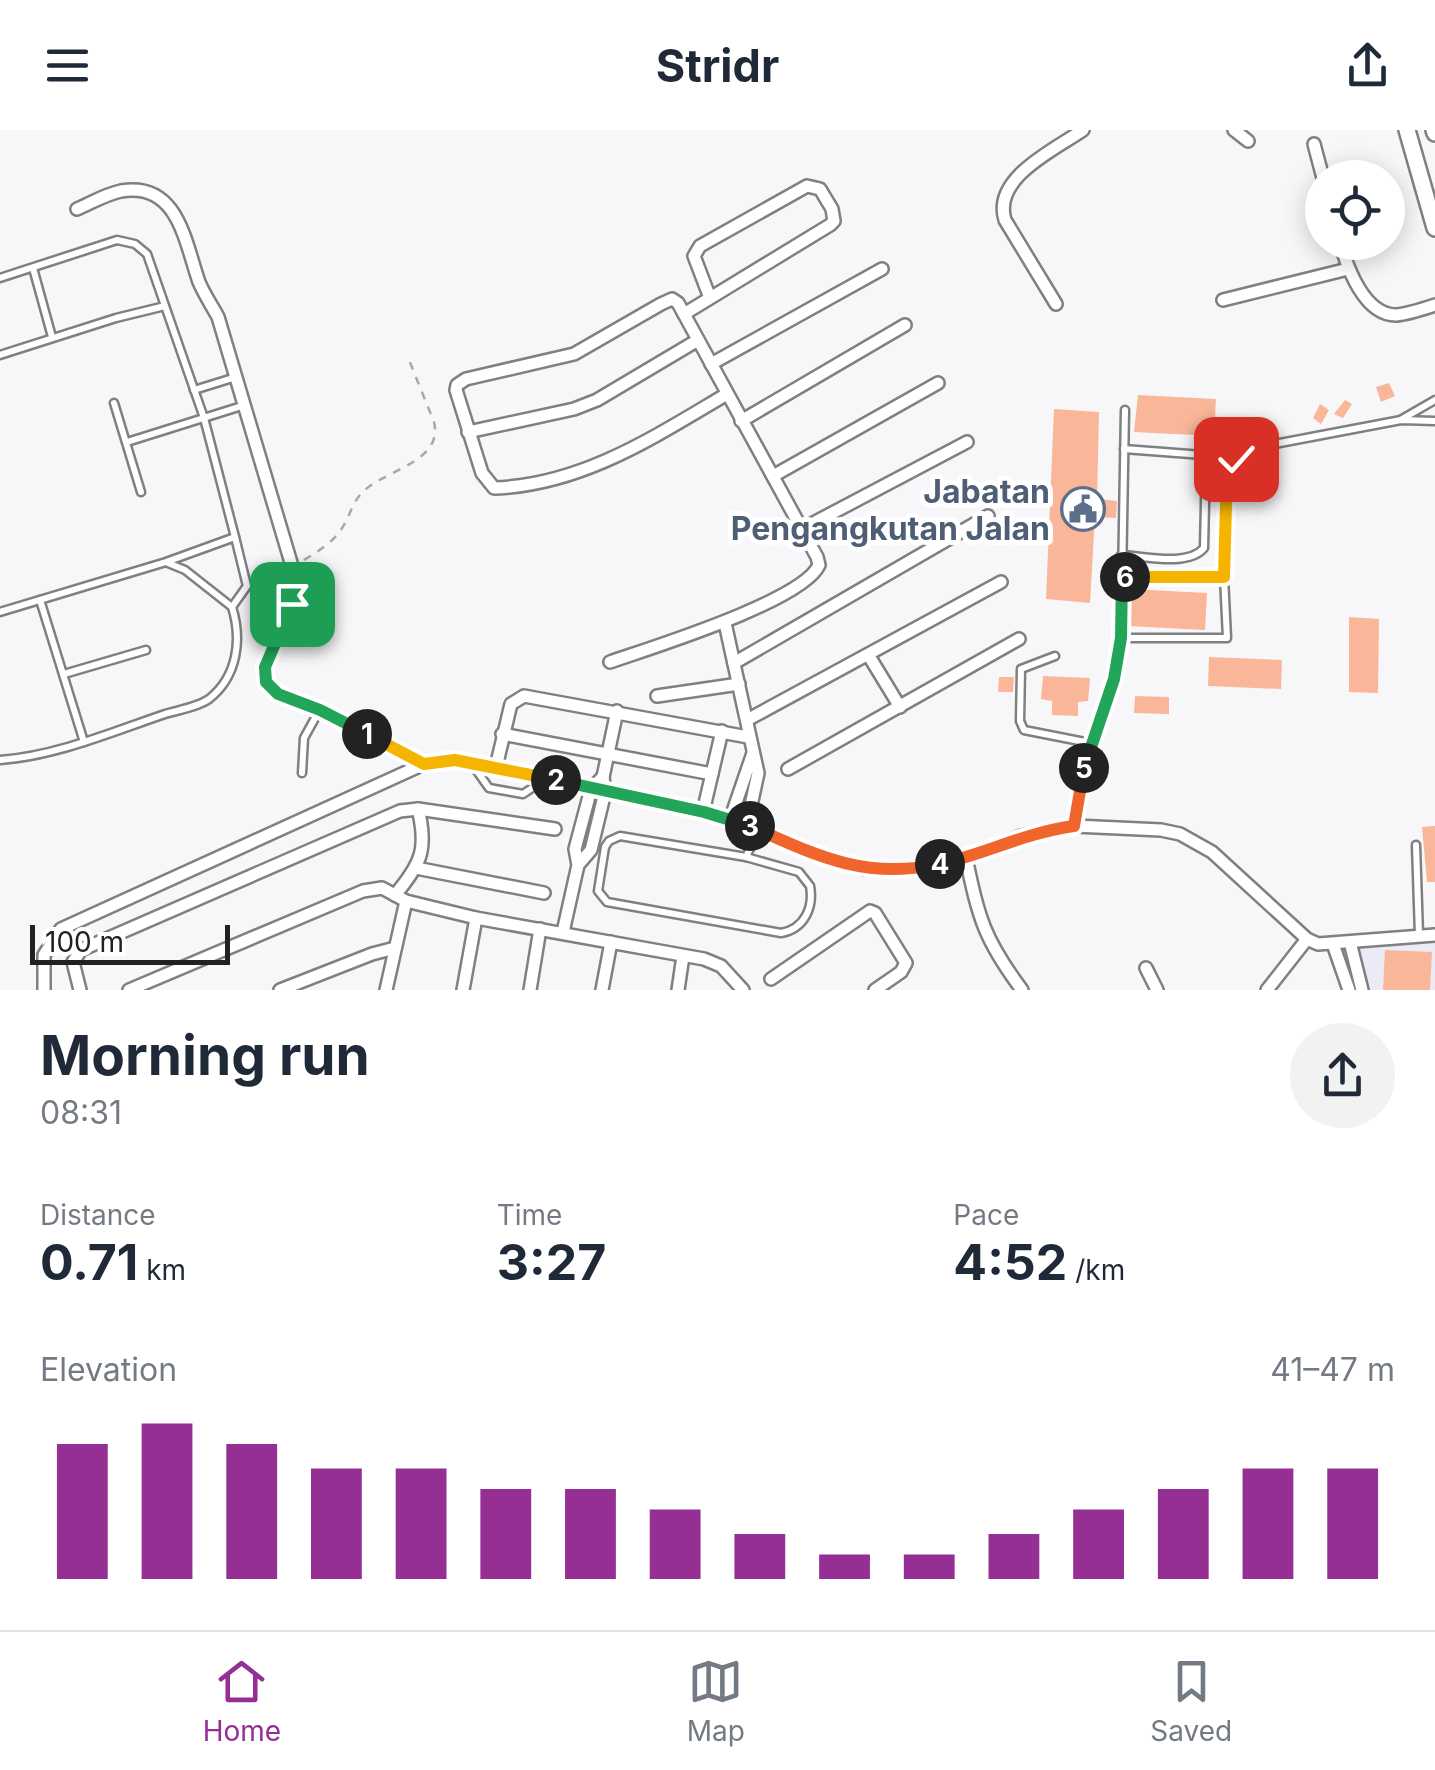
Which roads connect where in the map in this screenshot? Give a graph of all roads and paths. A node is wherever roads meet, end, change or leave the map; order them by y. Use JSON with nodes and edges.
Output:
{"nodes":[{"id":1,"x":1083,"y":130,"type":"edge"},
{"id":2,"x":1234,"y":130,"type":"edge"},
{"id":3,"x":1407,"y":130,"type":"edge"},
{"id":4,"x":1248,"y":141,"type":"dead end"},
{"id":5,"x":1314,"y":144,"type":"dead end"},
{"id":6,"x":1318,"y":160,"type":"edge"},
{"id":7,"x":77,"y":209,"type":"dead end"},
{"id":8,"x":1435,"y":228,"type":"edge"},
{"id":9,"x":1345,"y":260,"type":"edge"},
{"id":10,"x":33,"y":268,"type":"junction"},
{"id":11,"x":882,"y":269,"type":"dead end"},
{"id":12,"x":1348,"y":269,"type":"junction"},
{"id":13,"x":0,"y":278,"type":"edge"},
{"id":14,"x":710,"y":298,"type":"junction"},
{"id":15,"x":1223,"y":300,"type":"dead end"},
{"id":16,"x":1056,"y":304,"type":"dead end"},
{"id":17,"x":165,"y":306,"type":"junction"},
{"id":18,"x":1435,"y":306,"type":"edge"},
{"id":19,"x":684,"y":314,"type":"junction"},
{"id":20,"x":905,"y":324,"type":"dead end"},
{"id":21,"x":52,"y":337,"type":"junction"},
{"id":22,"x":698,"y":340,"type":"junction"},
{"id":23,"x":0,"y":355,"type":"edge"},
{"id":24,"x":406,"y":355,"type":"dead end"},
{"id":25,"x":711,"y":364,"type":"junction"},
{"id":26,"x":238,"y":377,"type":"junction"},
{"id":27,"x":938,"y":383,"type":"dead end"},
{"id":28,"x":194,"y":390,"type":"junction"},
{"id":29,"x":727,"y":394,"type":"junction"},
{"id":30,"x":1435,"y":400,"type":"edge"},
{"id":31,"x":114,"y":403,"type":"dead end"},
{"id":32,"x":247,"y":405,"type":"junction"},
{"id":33,"x":1125,"y":410,"type":"dead end"},
{"id":34,"x":204,"y":418,"type":"junction"},
{"id":35,"x":1401,"y":420,"type":"junction"},
{"id":36,"x":741,"y":421,"type":"junction"},
{"id":37,"x":1435,"y":421,"type":"edge"},
{"id":38,"x":468,"y":432,"type":"junction"},
{"id":39,"x":127,"y":442,"type":"junction"},
{"id":40,"x":968,"y":442,"type":"dead end"},
{"id":41,"x":1124,"y":449,"type":"junction"},
{"id":42,"x":773,"y":476,"type":"junction"},
{"id":43,"x":141,"y":492,"type":"dead end"},
{"id":44,"x":988,"y":516,"type":"dead end"},
{"id":45,"x":802,"y":529,"type":"junction"},
{"id":46,"x":235,"y":537,"type":"junction"},
{"id":47,"x":1122,"y":554,"type":"junction"},
{"id":48,"x":166,"y":562,"type":"junction"},
{"id":49,"x":292,"y":566,"type":"junction"},
{"id":50,"x":1122,"y":577,"type":"junction"},
{"id":51,"x":1224,"y":577,"type":"junction"},
{"id":52,"x":1001,"y":582,"type":"dead end"},
{"id":53,"x":40,"y":600,"type":"junction"},
{"id":54,"x":232,"y":607,"type":"junction"},
{"id":55,"x":0,"y":612,"type":"edge"},
{"id":56,"x":725,"y":623,"type":"junction"},
{"id":57,"x":1121,"y":638,"type":"junction"},
{"id":58,"x":1020,"y":639,"type":"dead end"},
{"id":59,"x":146,"y":650,"type":"dead end"},
{"id":60,"x":869,"y":656,"type":"junction"},
{"id":61,"x":1055,"y":656,"type":"dead end"},
{"id":62,"x":610,"y":662,"type":"dead end"},
{"id":63,"x":734,"y":662,"type":"junction"},
{"id":64,"x":64,"y":674,"type":"junction"},
{"id":65,"x":739,"y":684,"type":"junction"},
{"id":66,"x":657,"y":696,"type":"dead end"},
{"id":67,"x":900,"y":707,"type":"junction"},
{"id":68,"x":320,"y":710,"type":"junction"},
{"id":69,"x":618,"y":711,"type":"junction"},
{"id":70,"x":748,"y":720,"type":"junction"},
{"id":71,"x":722,"y":731,"type":"junction"},
{"id":72,"x":502,"y":734,"type":"junction"},
{"id":73,"x":748,"y":736,"type":"junction"},
{"id":74,"x":84,"y":742,"type":"junction"},
{"id":75,"x":1090,"y":743,"type":"junction"},
{"id":76,"x":608,"y":754,"type":"junction"},
{"id":77,"x":753,"y":754,"type":"junction"},
{"id":78,"x":0,"y":760,"type":"edge"},
{"id":79,"x":471,"y":763,"type":"junction"},
{"id":80,"x":424,"y":764,"type":"junction"},
{"id":81,"x":496,"y":767,"type":"junction"},
{"id":82,"x":788,"y":769,"type":"dead end"},
{"id":83,"x":302,"y":773,"type":"dead end"},
{"id":84,"x":712,"y":774,"type":"junction"},
{"id":85,"x":603,"y":776,"type":"junction"},
{"id":86,"x":548,"y":777,"type":"junction"},
{"id":87,"x":590,"y":789,"type":"junction"},
{"id":88,"x":605,"y":792,"type":"junction"},
{"id":89,"x":418,"y":809,"type":"junction"},
{"id":90,"x":704,"y":812,"type":"junction"},
{"id":91,"x":730,"y":820,"type":"junction"},
{"id":92,"x":1074,"y":826,"type":"junction"},
{"id":93,"x":753,"y":827,"type":"junction"},
{"id":94,"x":555,"y":829,"type":"dead end"},
{"id":95,"x":1416,"y":846,"type":"dead end"},
{"id":96,"x":746,"y":857,"type":"junction"},
{"id":97,"x":966,"y":858,"type":"junction"},
{"id":98,"x":578,"y":865,"type":"junction"},
{"id":99,"x":416,"y":868,"type":"junction"},
{"id":100,"x":544,"y":893,"type":"dead end"},
{"id":101,"x":400,"y":898,"type":"junction"},
{"id":102,"x":476,"y":918,"type":"junction"},
{"id":103,"x":540,"y":929,"type":"junction"},
{"id":104,"x":564,"y":932,"type":"junction"},
{"id":105,"x":1435,"y":935,"type":"edge"},
{"id":106,"x":1419,"y":936,"type":"junction"},
{"id":107,"x":1307,"y":939,"type":"junction"},
{"id":108,"x":610,"y":942,"type":"junction"},
{"id":109,"x":1350,"y":942,"type":"junction"},
{"id":110,"x":1334,"y":944,"type":"junction"},
{"id":111,"x":395,"y":948,"type":"junction"},
{"id":112,"x":683,"y":956,"type":"junction"},
{"id":113,"x":1146,"y":968,"type":"dead end"},
{"id":114,"x":771,"y":980,"type":"dead end"},
{"id":115,"x":44,"y":990,"type":"edge"},
{"id":116,"x":80,"y":990,"type":"edge"},
{"id":117,"x":129,"y":990,"type":"edge"},
{"id":118,"x":280,"y":990,"type":"edge"},
{"id":119,"x":386,"y":990,"type":"edge"},
{"id":120,"x":463,"y":990,"type":"edge"},
{"id":121,"x":530,"y":990,"type":"edge"},
{"id":122,"x":602,"y":990,"type":"edge"},
{"id":123,"x":678,"y":990,"type":"edge"},
{"id":124,"x":743,"y":990,"type":"edge"},
{"id":125,"x":875,"y":990,"type":"edge"},
{"id":126,"x":1022,"y":990,"type":"edge"},
{"id":127,"x":1157,"y":990,"type":"edge"},
{"id":128,"x":1266,"y":990,"type":"edge"},
{"id":129,"x":1348,"y":990,"type":"edge"},
{"id":130,"x":1362,"y":990,"type":"edge"}],
"edges":[{"from":1,"to":16,"type":"street"},
{"from":2,"to":4,"type":"street"},
{"from":3,"to":8,"type":"main road"},
{"from":5,"to":6,"type":"street"},
{"from":7,"to":26,"type":"street"},
{"from":9,"to":12,"type":"street"},
{"from":10,"to":13,"type":"lane"},
{"from":10,"to":17,"type":"lane"},
{"from":10,"to":21,"type":"lane"},
{"from":11,"to":25,"type":"street"},
{"from":12,"to":15,"type":"street"},
{"from":12,"to":18,"type":"street"},
{"from":14,"to":14,"type":"street"},
{"from":14,"to":19,"type":"street"},
{"from":17,"to":21,"type":"lane"},
{"from":17,"to":28,"type":"lane"},
{"from":19,"to":22,"type":"street"},
{"from":19,"to":38,"type":"street"},
{"from":20,"to":36,"type":"street"},
{"from":21,"to":23,"type":"lane"},
{"from":22,"to":25,"type":"street"},
{"from":22,"to":38,"type":"street"},
{"from":24,"to":49,"type":"path"},
{"from":25,"to":29,"type":"street"},
{"from":26,"to":28,"type":"lane"},
{"from":26,"to":32,"type":"street"},
{"from":27,"to":42,"type":"street"},
{"from":28,"to":34,"type":"lane"},
{"from":29,"to":36,"type":"street"},
{"from":29,"to":38,"type":"street"},
{"from":30,"to":35,"type":"lane"},
{"from":31,"to":39,"type":"lane"},
{"from":32,"to":34,"type":"lane"},
{"from":32,"to":49,"type":"street"},
{"from":33,"to":41,"type":"lane"},
{"from":34,"to":39,"type":"lane"},
{"from":34,"to":46,"type":"lane"},
{"from":35,"to":37,"type":"lane"},
{"from":35,"to":51,"type":"lane"},
{"from":36,"to":42,"type":"street"},
{"from":39,"to":43,"type":"lane"},
{"from":40,"to":45,"type":"street"},
{"from":41,"to":47,"type":"lane"},
{"from":41,"to":47,"type":"lane"},
{"from":42,"to":45,"type":"street"},
{"from":44,"to":63,"type":"street"},
{"from":45,"to":56,"type":"street"},
{"from":46,"to":48,"type":"lane"},
{"from":46,"to":54,"type":"lane"},
{"from":47,"to":50,"type":"lane"},
{"from":48,"to":53,"type":"lane"},
{"from":48,"to":54,"type":"lane"},
{"from":49,"to":68,"type":"street"},
{"from":50,"to":51,"type":"lane"},
{"from":50,"to":57,"type":"lane"},
{"from":51,"to":57,"type":"lane"},
{"from":52,"to":60,"type":"street"},
{"from":53,"to":55,"type":"lane"},
{"from":53,"to":64,"type":"lane"},
{"from":54,"to":74,"type":"lane"},
{"from":56,"to":62,"type":"street"},
{"from":56,"to":63,"type":"street"},
{"from":57,"to":75,"type":"lane"},
{"from":58,"to":67,"type":"street"},
{"from":59,"to":64,"type":"lane"},
{"from":60,"to":67,"type":"street"},
{"from":60,"to":70,"type":"street"},
{"from":61,"to":75,"type":"lane"},
{"from":63,"to":65,"type":"street"},
{"from":64,"to":74,"type":"lane"},
{"from":65,"to":66,"type":"street"},
{"from":65,"to":70,"type":"street"},
{"from":67,"to":82,"type":"street"},
{"from":68,"to":80,"type":"street"},
{"from":68,"to":83,"type":"lane"},
{"from":69,"to":71,"type":"street"},
{"from":69,"to":72,"type":"street"},
{"from":69,"to":76,"type":"street"},
{"from":70,"to":73,"type":"street"},
{"from":71,"to":73,"type":"street"},
{"from":71,"to":84,"type":"street"},
{"from":72,"to":76,"type":"street"},
{"from":72,"to":81,"type":"street"},
{"from":73,"to":77,"type":"street"},
{"from":74,"to":78,"type":"lane"},
{"from":75,"to":92,"type":"lane"},
{"from":76,"to":84,"type":"street"},
{"from":76,"to":85,"type":"street"},
{"from":77,"to":91,"type":"street"},
{"from":77,"to":93,"type":"street"},
{"from":79,"to":80,"type":"street"},
{"from":79,"to":81,"type":"street"},
{"from":79,"to":86,"type":"lane"},
{"from":80,"to":115,"type":"street"},
{"from":81,"to":86,"type":"street"},
{"from":84,"to":90,"type":"street"},
{"from":85,"to":87,"type":"street"},
{"from":85,"to":88,"type":"street"},
{"from":86,"to":87,"type":"street"},
{"from":87,"to":88,"type":"street"},
{"from":87,"to":98,"type":"street"},
{"from":88,"to":90,"type":"street"},
{"from":88,"to":98,"type":"street"},
{"from":89,"to":94,"type":"street"},
{"from":89,"to":99,"type":"street"},
{"from":89,"to":116,"type":"street"},
{"from":90,"to":91,"type":"street"},
{"from":91,"to":93,"type":"street"},
{"from":92,"to":97,"type":"street"},
{"from":92,"to":107,"type":"street"},
{"from":93,"to":96,"type":"lane"},
{"from":93,"to":97,"type":"street"},
{"from":95,"to":106,"type":"lane"},
{"from":96,"to":96,"type":"lane"},
{"from":97,"to":126,"type":"street"},
{"from":98,"to":104,"type":"street"},
{"from":99,"to":100,"type":"street"},
{"from":99,"to":101,"type":"street"},
{"from":101,"to":102,"type":"street"},
{"from":101,"to":111,"type":"street"},
{"from":101,"to":117,"type":"street"},
{"from":102,"to":103,"type":"street"},
{"from":102,"to":120,"type":"street"},
{"from":103,"to":104,"type":"street"},
{"from":103,"to":121,"type":"street"},
{"from":104,"to":108,"type":"street"},
{"from":105,"to":106,"type":"street"},
{"from":106,"to":109,"type":"street"},
{"from":107,"to":110,"type":"street"},
{"from":107,"to":128,"type":"street"},
{"from":108,"to":112,"type":"street"},
{"from":108,"to":122,"type":"street"},
{"from":109,"to":110,"type":"street"},
{"from":109,"to":130,"type":"street"},
{"from":110,"to":129,"type":"street"},
{"from":111,"to":118,"type":"street"},
{"from":111,"to":119,"type":"street"},
{"from":112,"to":123,"type":"street"},
{"from":112,"to":124,"type":"street"},
{"from":113,"to":127,"type":"street"},
{"from":114,"to":125,"type":"street"}]}
